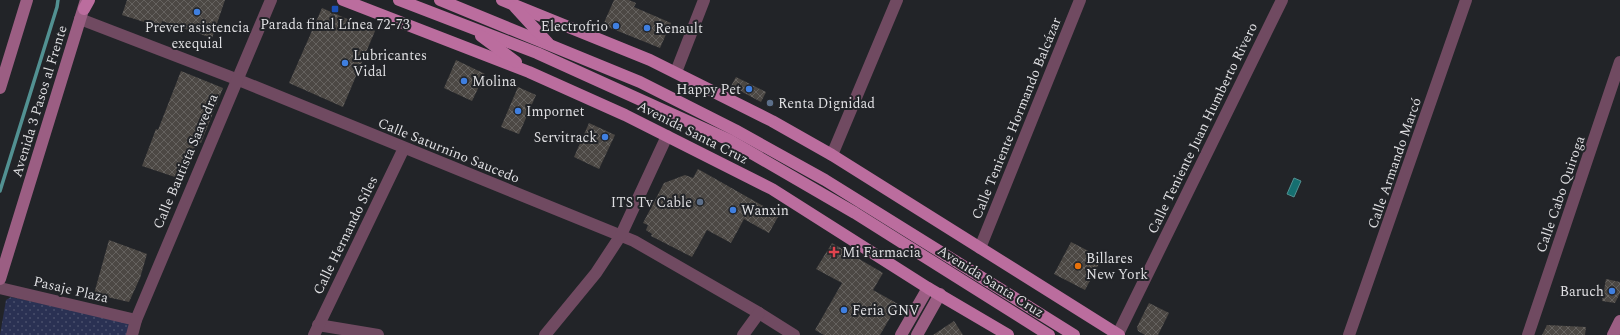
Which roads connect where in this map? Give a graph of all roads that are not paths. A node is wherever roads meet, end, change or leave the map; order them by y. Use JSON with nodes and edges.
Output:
{"nodes":[{"id":1,"x":27,"y":0,"type":"edge"},
{"id":2,"x":271,"y":0,"type":"edge"},
{"id":3,"x":343,"y":0,"type":"edge"},
{"id":4,"x":399,"y":0,"type":"edge"},
{"id":5,"x":440,"y":0,"type":"edge"},
{"id":6,"x":704,"y":0,"type":"edge"},
{"id":7,"x":897,"y":0,"type":"edge"},
{"id":8,"x":1080,"y":0,"type":"edge"},
{"id":9,"x":1282,"y":0,"type":"edge"},
{"id":10,"x":1466,"y":0,"type":"edge"},
{"id":11,"x":509,"y":1,"type":"edge"},
{"id":12,"x":85,"y":7,"type":"edge"},
{"id":13,"x":467,"y":26,"type":"junction"},
{"id":14,"x":550,"y":46,"type":"junction"},
{"id":15,"x":1620,"y":62,"type":"edge"},
{"id":16,"x":529,"y":72,"type":"junction"},
{"id":17,"x":676,"y":72,"type":"junction"},
{"id":18,"x":236,"y":79,"type":"junction"},
{"id":19,"x":0,"y":88,"type":"edge"},
{"id":20,"x":667,"y":136,"type":"junction"},
{"id":21,"x":404,"y":148,"type":"junction"},
{"id":22,"x":832,"y":155,"type":"junction"},
{"id":23,"x":621,"y":235,"type":"junction"},
{"id":24,"x":980,"y":248,"type":"junction"},
{"id":25,"x":0,"y":279,"type":"edge"},
{"id":26,"x":0,"y":288,"type":"edge"},
{"id":27,"x":928,"y":288,"type":"junction"},
{"id":28,"x":940,"y":294,"type":"junction"},
{"id":29,"x":759,"y":313,"type":"junction"},
{"id":30,"x":136,"y":320,"type":"junction"},
{"id":31,"x":1620,"y":321,"type":"edge"},
{"id":32,"x":316,"y":330,"type":"edge"},
{"id":33,"x":1118,"y":334,"type":"edge"},
{"id":34,"x":132,"y":335,"type":"edge"},
{"id":35,"x":378,"y":335,"type":"edge"},
{"id":36,"x":545,"y":335,"type":"edge"},
{"id":37,"x":743,"y":335,"type":"edge"},
{"id":38,"x":794,"y":335,"type":"edge"},
{"id":39,"x":901,"y":335,"type":"edge"},
{"id":40,"x":917,"y":335,"type":"edge"},
{"id":41,"x":1008,"y":335,"type":"edge"},
{"id":42,"x":1049,"y":335,"type":"edge"},
{"id":43,"x":1074,"y":335,"type":"edge"},
{"id":44,"x":1349,"y":335,"type":"edge"},
{"id":45,"x":1528,"y":335,"type":"edge"},
{"id":46,"x":1613,"y":335,"type":"edge"}],
"edges":[{"from":1,"to":19,"type":"main road"},
{"from":2,"to":18,"type":"street","name":"Calle Bautista Saavedra"},
{"from":3,"to":16,"type":"main road","name":"Avenida Santa Cruz"},
{"from":4,"to":13,"type":"main road","name":"Avenida Santa Cruz"},
{"from":5,"to":14,"type":"main road","name":"Avenida Santa Cruz"},
{"from":6,"to":17,"type":"street"},
{"from":7,"to":22,"type":"street"},
{"from":8,"to":24,"type":"street","name":"Calle Teniente Hormando Balcázar"},
{"from":9,"to":33,"type":"street","name":"Calle Teniente Juan Humberto Rivero"},
{"from":10,"to":44,"type":"street","name":"Calle Armando Marcó"},
{"from":11,"to":14,"type":"main road"},
{"from":11,"to":17,"type":"main road","name":"Avenida Santa Cruz"},
{"from":12,"to":18,"type":"street","name":"Calle Saturnino Saucedo"},
{"from":12,"to":25,"type":"main road","name":"Avenida 3 Pasos al Frente"},
{"from":13,"to":16,"type":"main road"},
{"from":13,"to":42,"type":"main road","name":"Avenida Santa Cruz"},
{"from":14,"to":43,"type":"main road","name":"Avenida Santa Cruz"},
{"from":15,"to":45,"type":"street","name":"Calle Cabo Quiroga"},
{"from":16,"to":20,"type":"main road","name":"Avenida Santa Cruz"},
{"from":17,"to":22,"type":"main road","name":"Avenida Santa Cruz"},
{"from":18,"to":21,"type":"street","name":"Calle Saturnino Saucedo"},
{"from":18,"to":30,"type":"street","name":"Calle Bautista Saavedra"},
{"from":20,"to":23,"type":"street"},
{"from":20,"to":27,"type":"main road","name":"Avenida Santa Cruz"},
{"from":21,"to":23,"type":"street","name":"Calle Saturnino Saucedo"},
{"from":21,"to":32,"type":"street","name":"Calle Hernando Síles"},
{"from":22,"to":24,"type":"main road","name":"Avenida Santa Cruz"},
{"from":23,"to":29,"type":"street","name":"Calle Saturnino Saucedo"},
{"from":23,"to":36,"type":"street"},
{"from":24,"to":33,"type":"main road","name":"Avenida Santa Cruz"},
{"from":26,"to":30,"type":"street","name":"Pasaje Plaza"},
{"from":27,"to":28,"type":"main road","name":"Avenida Santa Cruz"},
{"from":27,"to":39,"type":"main road"},
{"from":28,"to":40,"type":"main road"},
{"from":28,"to":41,"type":"main road","name":"Avenida Santa Cruz"},
{"from":29,"to":37,"type":"street"},
{"from":29,"to":38,"type":"street","name":"Calle Saturnino Saucedo"},
{"from":30,"to":34,"type":"street","name":"Calle Bautista Saavedra"},
{"from":31,"to":46,"type":"main road"},
{"from":32,"to":35,"type":"street"}]}
